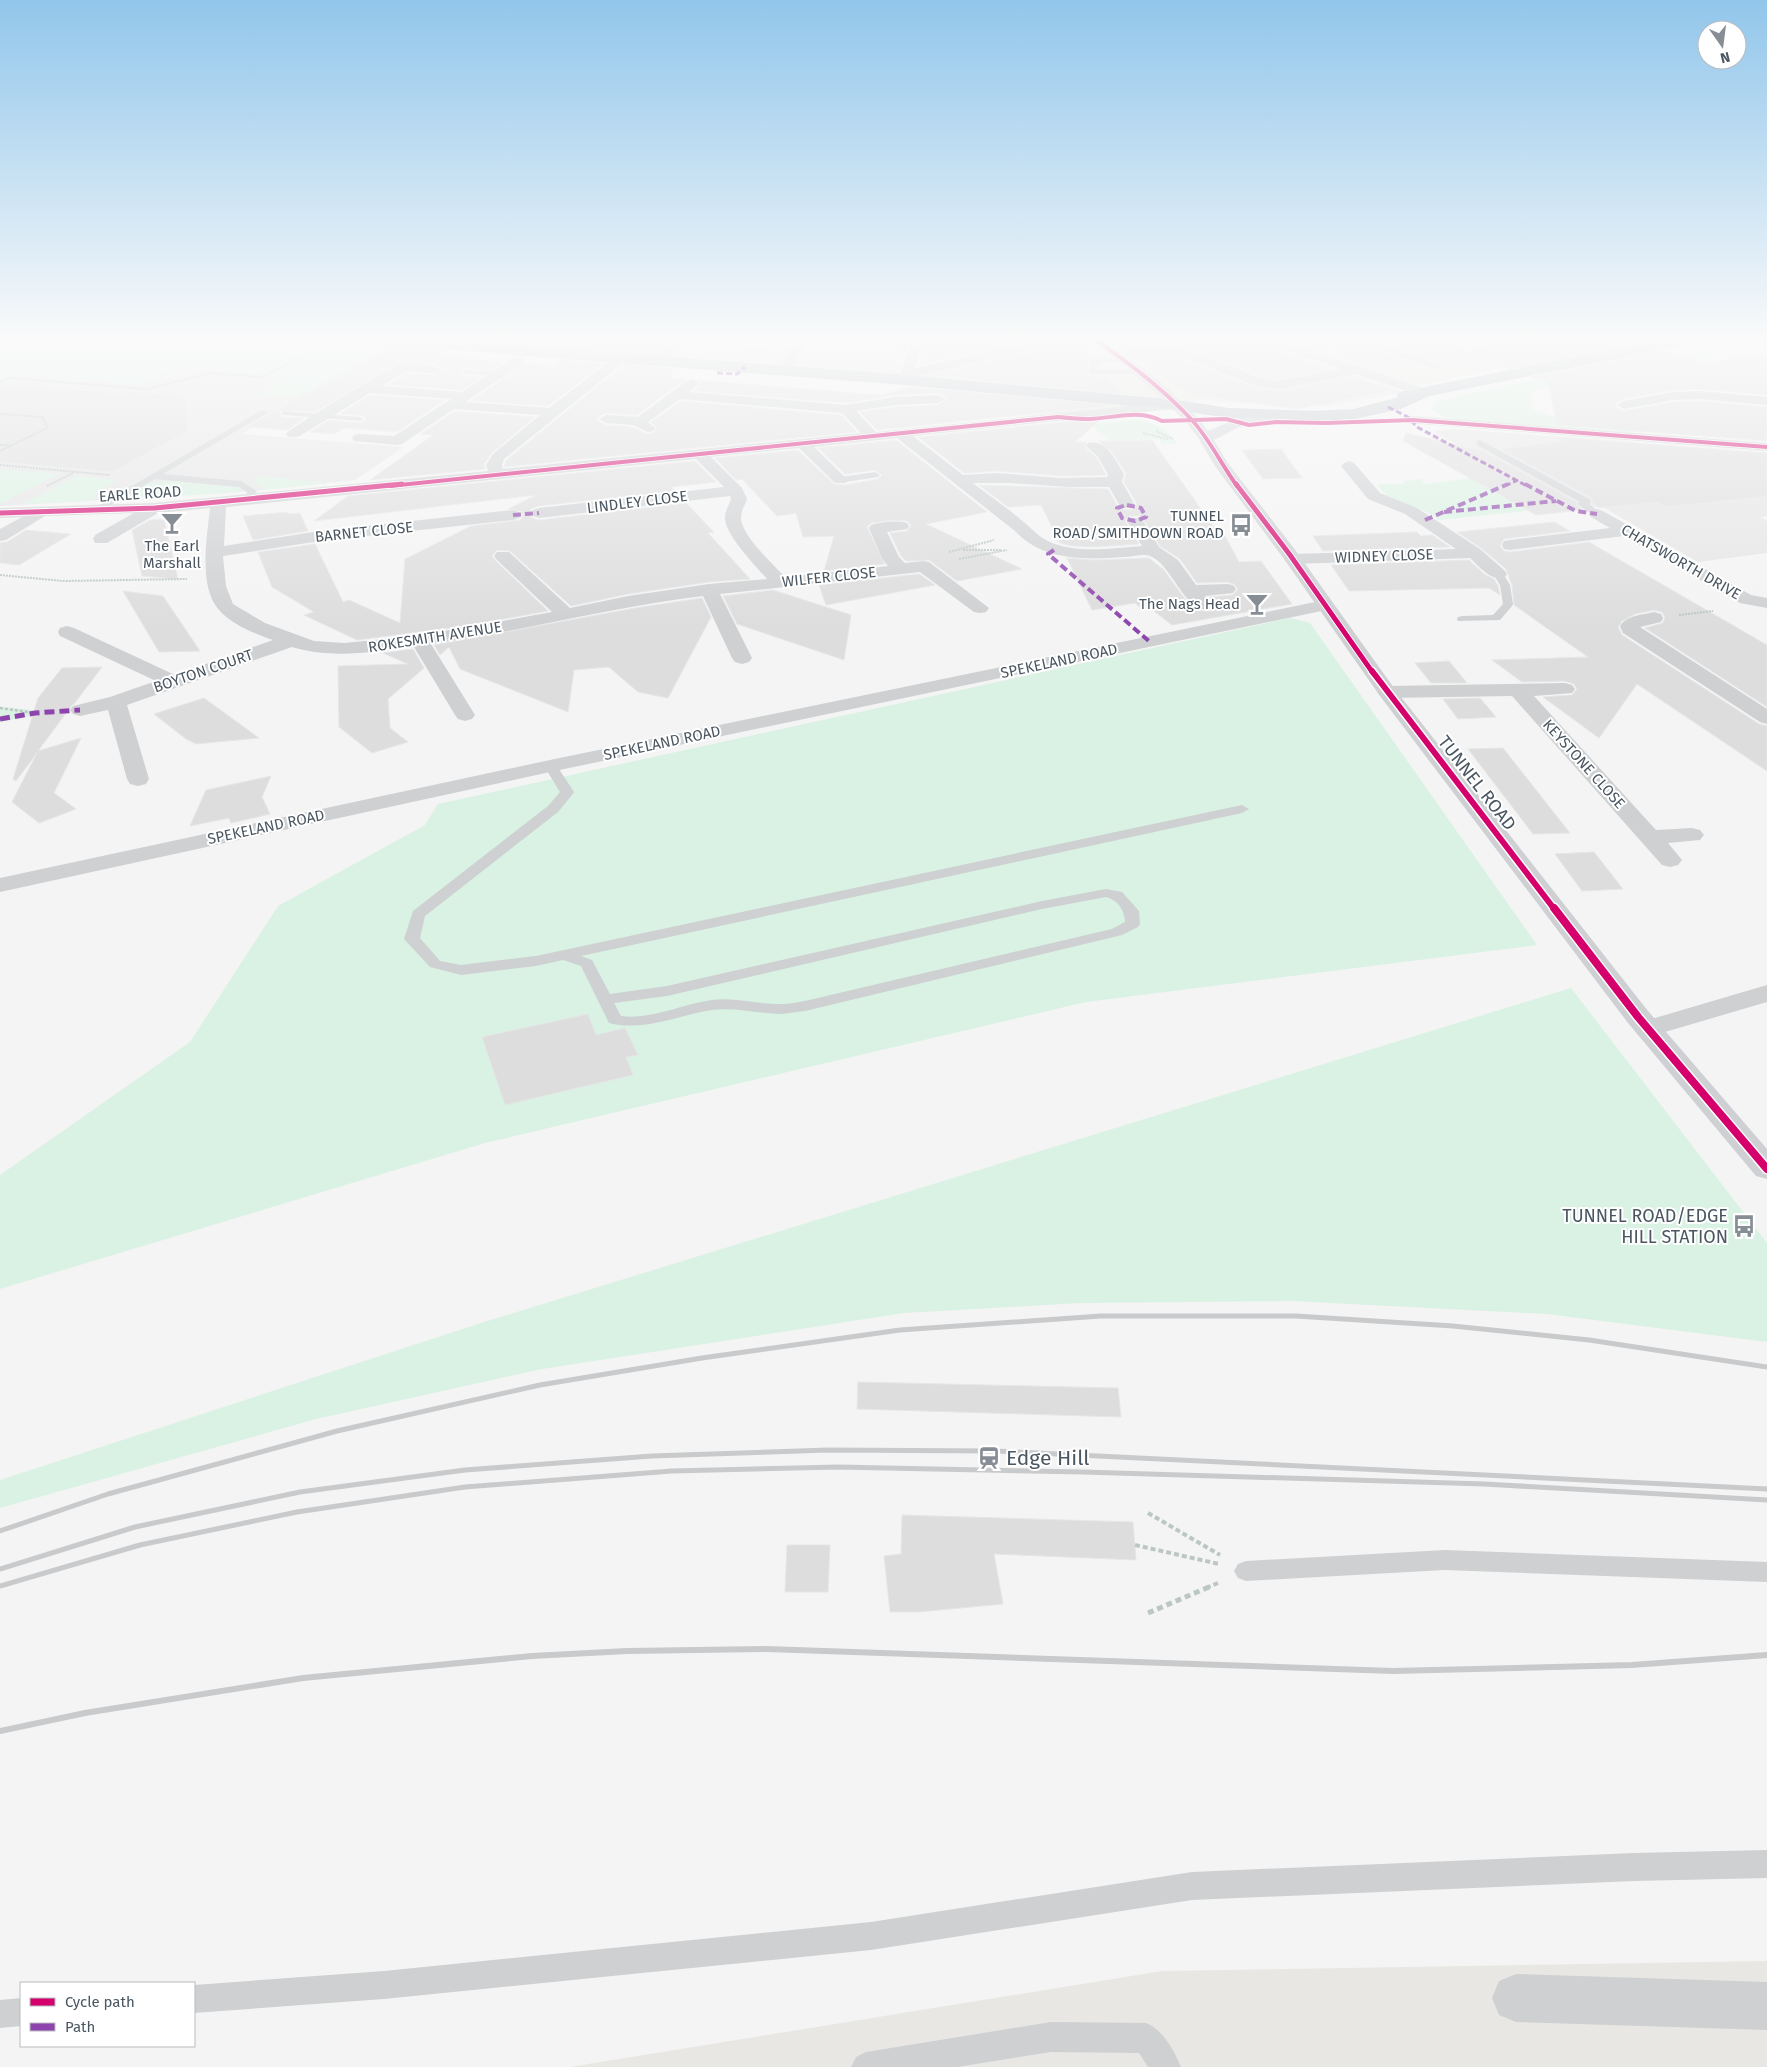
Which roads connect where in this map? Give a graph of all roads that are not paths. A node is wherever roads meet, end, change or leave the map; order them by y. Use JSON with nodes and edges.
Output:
{"nodes":[{"id":1,"x":227,"y":433,"type":"edge"},
{"id":2,"x":409,"y":433,"type":"edge"},
{"id":3,"x":526,"y":433,"type":"edge"},
{"id":4,"x":870,"y":433,"type":"edge"},
{"id":5,"x":906,"y":433,"type":"edge"},
{"id":6,"x":1202,"y":433,"type":"edge"},
{"id":7,"x":1215,"y":433,"type":"edge"},
{"id":8,"x":1595,"y":433,"type":"edge"},
{"id":9,"x":901,"y":434,"type":"junction"},
{"id":10,"x":872,"y":436,"type":"junction"},
{"id":11,"x":359,"y":438,"type":"dead end"},
{"id":12,"x":1206,"y":438,"type":"junction"},
{"id":13,"x":1480,"y":443,"type":"dead end"},
{"id":14,"x":803,"y":444,"type":"junction"},
{"id":15,"x":1093,"y":446,"type":"dead end"},
{"id":16,"x":1767,"y":447,"type":"edge"},
{"id":17,"x":701,"y":455,"type":"junction"},
{"id":18,"x":1349,"y":466,"type":"dead end"},
{"id":19,"x":496,"y":474,"type":"junction"},
{"id":20,"x":874,"y":475,"type":"dead end"},
{"id":21,"x":150,"y":477,"type":"junction"},
{"id":22,"x":840,"y":480,"type":"joint"},
{"id":23,"x":961,"y":480,"type":"junction"},
{"id":24,"x":1114,"y":482,"type":"junction"},
{"id":25,"x":736,"y":491,"type":"junction"},
{"id":26,"x":250,"y":500,"type":"junction"},
{"id":27,"x":218,"y":502,"type":"junction"},
{"id":28,"x":1127,"y":505,"type":"dead end"},
{"id":29,"x":155,"y":508,"type":"junction"},
{"id":30,"x":94,"y":511,"type":"junction"},
{"id":31,"x":0,"y":513,"type":"edge"},
{"id":32,"x":40,"y":513,"type":"junction"},
{"id":33,"x":539,"y":513,"type":"dead end"},
{"id":34,"x":1597,"y":514,"type":"joint"},
{"id":35,"x":513,"y":515,"type":"dead end"},
{"id":36,"x":1136,"y":521,"type":"dead end"},
{"id":37,"x":902,"y":526,"type":"dead end"},
{"id":38,"x":1627,"y":532,"type":"junction"},
{"id":39,"x":0,"y":536,"type":"edge"},
{"id":40,"x":101,"y":539,"type":"dead end"},
{"id":41,"x":1510,"y":545,"type":"dead end"},
{"id":42,"x":1153,"y":550,"type":"junction"},
{"id":43,"x":215,"y":552,"type":"junction"},
{"id":44,"x":1474,"y":553,"type":"junction"},
{"id":45,"x":503,"y":556,"type":"dead end"},
{"id":46,"x":1293,"y":559,"type":"junction"},
{"id":47,"x":896,"y":564,"type":"junction"},
{"id":48,"x":1498,"y":574,"type":"joint"},
{"id":49,"x":780,"y":582,"type":"junction"},
{"id":50,"x":757,"y":584,"type":"joint"},
{"id":51,"x":709,"y":589,"type":"junction"},
{"id":52,"x":1227,"y":589,"type":"dead end"},
{"id":53,"x":1191,"y":591,"type":"junction"},
{"id":54,"x":1767,"y":603,"type":"edge"},
{"id":55,"x":1204,"y":604,"type":"dead end"},
{"id":56,"x":1325,"y":606,"type":"junction"},
{"id":57,"x":980,"y":608,"type":"dead end"},
{"id":58,"x":566,"y":615,"type":"junction"},
{"id":59,"x":1654,"y":618,"type":"dead end"},
{"id":60,"x":1462,"y":619,"type":"dead end"},
{"id":61,"x":67,"y":632,"type":"dead end"},
{"id":62,"x":419,"y":640,"type":"junction"},
{"id":63,"x":290,"y":641,"type":"junction"},
{"id":64,"x":742,"y":658,"type":"dead end"},
{"id":65,"x":172,"y":681,"type":"junction"},
{"id":66,"x":1565,"y":689,"type":"dead end"},
{"id":67,"x":1518,"y":690,"type":"junction"},
{"id":68,"x":1387,"y":692,"type":"junction"},
{"id":69,"x":116,"y":702,"type":"junction"},
{"id":70,"x":80,"y":710,"type":"dead end"},
{"id":71,"x":465,"y":715,"type":"dead end"},
{"id":72,"x":1767,"y":718,"type":"edge"},
{"id":73,"x":550,"y":766,"type":"junction"},
{"id":74,"x":138,"y":779,"type":"dead end"},
{"id":75,"x":1242,"y":809,"type":"dead end"},
{"id":76,"x":1692,"y":835,"type":"dead end"},
{"id":77,"x":1650,"y":837,"type":"junction"},
{"id":78,"x":1670,"y":860,"type":"dead end"},
{"id":79,"x":0,"y":885,"type":"edge"},
{"id":80,"x":564,"y":955,"type":"junction"},
{"id":81,"x":1767,"y":993,"type":"edge"},
{"id":82,"x":605,"y":1000,"type":"junction"},
{"id":83,"x":1643,"y":1023,"type":"junction"},
{"id":84,"x":1767,"y":1169,"type":"edge"},
{"id":85,"x":1246,"y":1571,"type":"road end"},
{"id":86,"x":1767,"y":1572,"type":"edge"},
{"id":87,"x":1767,"y":1864,"type":"edge"},
{"id":88,"x":1516,"y":1998,"type":"dead end"},
{"id":89,"x":195,"y":1999,"type":"edge"},
{"id":90,"x":1767,"y":2006,"type":"edge"},
{"id":91,"x":20,"y":2012,"type":"edge"},
{"id":92,"x":0,"y":2014,"type":"edge"},
{"id":93,"x":866,"y":2067,"type":"edge"},
{"id":94,"x":1166,"y":2067,"type":"edge"}],
"edges":[{"from":1,"to":21,"type":"lane"},
{"from":2,"to":11,"type":"street"},
{"from":3,"to":19,"type":"street"},
{"from":4,"to":10,"type":"street"},
{"from":5,"to":9,"type":"street","name":"EARLE ROAD"},
{"from":6,"to":12,"type":"main road","name":"TUNNEL ROAD"},
{"from":7,"to":12,"type":"main road"},
{"from":8,"to":16,"type":"street"},
{"from":9,"to":10,"type":"street","name":"EARLE ROAD"},
{"from":9,"to":23,"type":"street"},
{"from":10,"to":14,"type":"street","name":"EARLE ROAD"},
{"from":12,"to":46,"type":"main road","name":"TUNNEL ROAD"},
{"from":13,"to":34,"type":"lane"},
{"from":14,"to":17,"type":"street","name":"EARLE ROAD"},
{"from":14,"to":22,"type":"street"},
{"from":15,"to":24,"type":"street"},
{"from":17,"to":19,"type":"street","name":"EARLE ROAD"},
{"from":17,"to":25,"type":"street"},
{"from":18,"to":44,"type":"street","name":"WIDNEY CLOSE"},
{"from":19,"to":26,"type":"street","name":"EARLE ROAD"},
{"from":20,"to":22,"type":"lane"},
{"from":21,"to":26,"type":"lane"},
{"from":21,"to":30,"type":"lane"},
{"from":23,"to":24,"type":"street"},
{"from":23,"to":42,"type":"street"},
{"from":24,"to":28,"type":"street"},
{"from":25,"to":33,"type":"street","name":"LINDLEY CLOSE"},
{"from":25,"to":49,"type":"street"},
{"from":26,"to":27,"type":"street","name":"EARLE ROAD"},
{"from":27,"to":29,"type":"street","name":"EARLE ROAD"},
{"from":27,"to":43,"type":"street","name":"ROKESMITH AVENUE"},
{"from":29,"to":30,"type":"street","name":"EARLE ROAD"},
{"from":29,"to":40,"type":"street"},
{"from":30,"to":32,"type":"street","name":"EARLE ROAD"},
{"from":31,"to":32,"type":"street","name":"EARLE ROAD"},
{"from":32,"to":39,"type":"street"},
{"from":34,"to":38,"type":"street","name":"CHATSWORTH DRIVE"},
{"from":35,"to":43,"type":"street","name":"BARNET CLOSE"},
{"from":36,"to":42,"type":"street"},
{"from":37,"to":47,"type":"street","name":"WILFER CLOSE"},
{"from":38,"to":41,"type":"street"},
{"from":38,"to":54,"type":"street","name":"CHATSWORTH DRIVE"},
{"from":42,"to":53,"type":"street"},
{"from":43,"to":63,"type":"street","name":"ROKESMITH AVENUE"},
{"from":44,"to":46,"type":"street","name":"WIDNEY CLOSE"},
{"from":44,"to":48,"type":"street","name":"WIDNEY CLOSE"},
{"from":45,"to":58,"type":"street"},
{"from":46,"to":56,"type":"main road","name":"TUNNEL ROAD"},
{"from":47,"to":49,"type":"street","name":"WILFER CLOSE"},
{"from":47,"to":57,"type":"street","name":"WILFER CLOSE"},
{"from":48,"to":60,"type":"lane"},
{"from":49,"to":50,"type":"street","name":"WILFER CLOSE"},
{"from":50,"to":51,"type":"street","name":"ROKESMITH AVENUE"},
{"from":51,"to":58,"type":"street","name":"ROKESMITH AVENUE"},
{"from":51,"to":64,"type":"street"},
{"from":52,"to":53,"type":"street"},
{"from":53,"to":55,"type":"street"},
{"from":56,"to":68,"type":"main road","name":"TUNNEL ROAD"},
{"from":56,"to":73,"type":"street","name":"SPEKELAND ROAD"},
{"from":58,"to":62,"type":"street","name":"ROKESMITH AVENUE"},
{"from":59,"to":72,"type":"street"},
{"from":61,"to":65,"type":"street"},
{"from":62,"to":63,"type":"street","name":"ROKESMITH AVENUE"},
{"from":62,"to":71,"type":"street"},
{"from":63,"to":65,"type":"street","name":"BOYTON COURT"},
{"from":65,"to":69,"type":"street","name":"BOYTON COURT"},
{"from":66,"to":67,"type":"street","name":"KEYSTONE CLOSE"},
{"from":67,"to":68,"type":"street","name":"KEYSTONE CLOSE"},
{"from":67,"to":77,"type":"street","name":"KEYSTONE CLOSE"},
{"from":68,"to":83,"type":"main road","name":"TUNNEL ROAD"},
{"from":69,"to":70,"type":"street","name":"BOYTON COURT"},
{"from":69,"to":74,"type":"street"},
{"from":73,"to":79,"type":"street","name":"SPEKELAND ROAD"},
{"from":73,"to":80,"type":"lane"},
{"from":75,"to":80,"type":"lane"},
{"from":76,"to":77,"type":"street"},
{"from":77,"to":78,"type":"street","name":"KEYSTONE CLOSE"},
{"from":80,"to":82,"type":"lane"},
{"from":81,"to":83,"type":"street"},
{"from":82,"to":82,"type":"lane"},
{"from":83,"to":84,"type":"main road","name":"TUNNEL ROAD"},
{"from":85,"to":86,"type":"lane"},
{"from":87,"to":89,"type":"lane"},
{"from":88,"to":90,"type":"street"},
{"from":91,"to":92,"type":"lane"},
{"from":93,"to":94,"type":"lane"}]}
